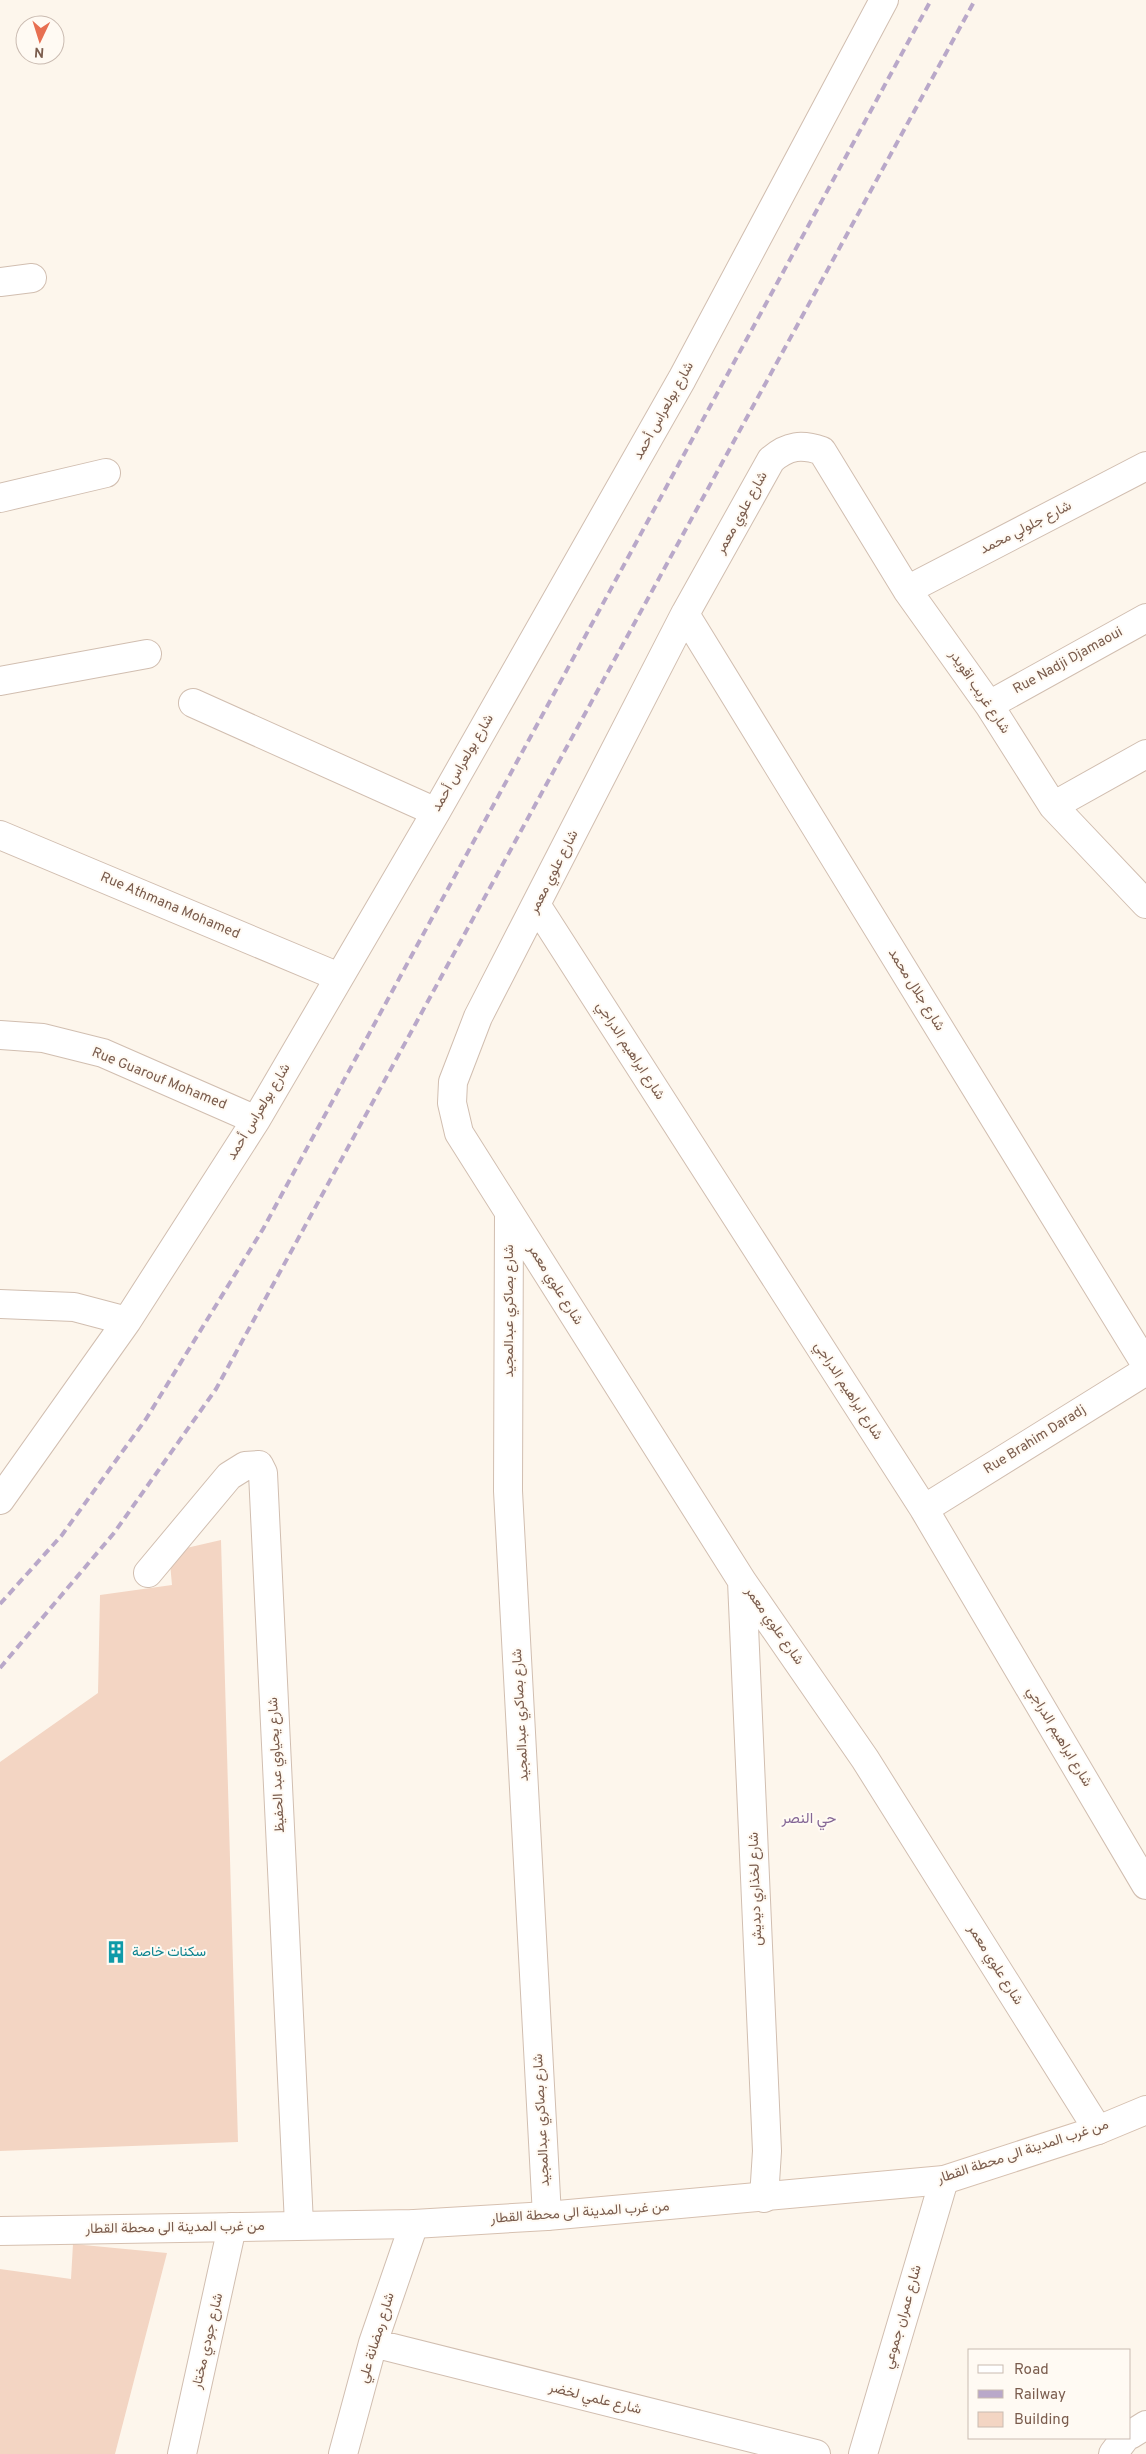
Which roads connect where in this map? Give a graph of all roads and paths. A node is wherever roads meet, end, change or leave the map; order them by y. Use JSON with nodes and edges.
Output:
{"nodes":[{"id":1,"x":884,"y":0,"type":"edge"},
{"id":2,"x":32,"y":278,"type":"dead end"},
{"id":3,"x":0,"y":282,"type":"edge"},
{"id":4,"x":832,"y":465,"type":"joint"},
{"id":5,"x":1146,"y":466,"type":"edge"},
{"id":6,"x":106,"y":473,"type":"dead end"},
{"id":7,"x":0,"y":498,"type":"edge"},
{"id":8,"x":907,"y":590,"type":"junction"},
{"id":9,"x":685,"y":614,"type":"junction"},
{"id":10,"x":1146,"y":618,"type":"edge"},
{"id":11,"x":147,"y":654,"type":"dead end"},
{"id":12,"x":0,"y":681,"type":"edge"},
{"id":13,"x":193,"y":703,"type":"dead end"},
{"id":14,"x":989,"y":705,"type":"junction"},
{"id":15,"x":1146,"y":754,"type":"edge"},
{"id":16,"x":1053,"y":806,"type":"junction"},
{"id":17,"x":436,"y":812,"type":"junction"},
{"id":18,"x":0,"y":835,"type":"edge"},
{"id":19,"x":1145,"y":902,"type":"edge"},
{"id":20,"x":537,"y":906,"type":"junction"},
{"id":21,"x":339,"y":977,"type":"junction"},
{"id":22,"x":0,"y":1035,"type":"edge"},
{"id":23,"x":256,"y":1120,"type":"junction"},
{"id":24,"x":509,"y":1214,"type":"junction"},
{"id":25,"x":0,"y":1304,"type":"edge"},
{"id":26,"x":127,"y":1321,"type":"junction"},
{"id":27,"x":1146,"y":1366,"type":"edge"},
{"id":28,"x":1146,"y":1371,"type":"edge"},
{"id":29,"x":0,"y":1500,"type":"edge"},
{"id":30,"x":924,"y":1509,"type":"junction"},
{"id":31,"x":148,"y":1573,"type":"dead end"},
{"id":32,"x":742,"y":1581,"type":"junction"},
{"id":33,"x":1146,"y":1885,"type":"edge"},
{"id":34,"x":1146,"y":2110,"type":"edge"},
{"id":35,"x":1098,"y":2130,"type":"junction"},
{"id":36,"x":944,"y":2180,"type":"junction"},
{"id":37,"x":764,"y":2198,"type":"junction"},
{"id":38,"x":547,"y":2216,"type":"junction"},
{"id":39,"x":299,"y":2224,"type":"junction"},
{"id":40,"x":414,"y":2224,"type":"junction"},
{"id":41,"x":232,"y":2227,"type":"junction"},
{"id":42,"x":0,"y":2231,"type":"edge"},
{"id":43,"x":373,"y":2344,"type":"junction"},
{"id":44,"x":1146,"y":2425,"type":"edge"},
{"id":45,"x":1131,"y":2434,"type":"edge"},
{"id":46,"x":1124,"y":2439,"type":"edge"},
{"id":47,"x":182,"y":2454,"type":"edge"},
{"id":48,"x":343,"y":2454,"type":"edge"},
{"id":49,"x":816,"y":2454,"type":"edge"},
{"id":50,"x":863,"y":2454,"type":"edge"},
{"id":51,"x":1113,"y":2454,"type":"edge"}],
"edges":[{"from":1,"to":17,"type":"street","name":"شارع بولعراس أحمد"},
{"from":2,"to":3,"type":"street"},
{"from":4,"to":8,"type":"street","name":"شارع غريب اقويدر"},
{"from":4,"to":9,"type":"street","name":"شارع علوي معمر"},
{"from":5,"to":8,"type":"street","name":"شارع جلولي محمد"},
{"from":6,"to":7,"type":"street"},
{"from":8,"to":14,"type":"street","name":"شارع غريب اقويدر"},
{"from":9,"to":20,"type":"street","name":"شارع علوي معمر"},
{"from":9,"to":27,"type":"street","name":"شارع جلال محمد"},
{"from":10,"to":14,"type":"street","name":"Rue Nadji Djamaoui"},
{"from":11,"to":12,"type":"street"},
{"from":13,"to":17,"type":"street"},
{"from":14,"to":16,"type":"street","name":"شارع غريب اقويدر"},
{"from":15,"to":16,"type":"street"},
{"from":16,"to":19,"type":"street","name":"شارع غريب اقويدر"},
{"from":17,"to":21,"type":"street","name":"شارع بولعراس أحمد"},
{"from":18,"to":21,"type":"street","name":"Rue Athmana Mohamed"},
{"from":20,"to":24,"type":"street","name":"شارع علوي معمر"},
{"from":20,"to":30,"type":"street","name":"شارع ابراهيم الدراجي"},
{"from":21,"to":23,"type":"street","name":"شارع بولعراس أحمد"},
{"from":22,"to":23,"type":"street","name":"Rue Guarouf Mohamed"},
{"from":23,"to":26,"type":"street","name":"شارع بولعراس أحمد"},
{"from":24,"to":32,"type":"street","name":"شارع علوي معمر"},
{"from":24,"to":38,"type":"street","name":"شارع بصاكري عبدالمجيد"},
{"from":25,"to":26,"type":"street"},
{"from":26,"to":29,"type":"street","name":"شارع بولعراس أحمد"},
{"from":28,"to":30,"type":"street","name":"Rue Brahim Daradj"},
{"from":30,"to":33,"type":"street","name":"شارع ابراهيم الدراجي"},
{"from":31,"to":39,"type":"street","name":"شارع يحياوي عبد الحفيظ"},
{"from":32,"to":35,"type":"street","name":"شارع علوي معمر"},
{"from":32,"to":37,"type":"street","name":"شارع لخذاري ديديش"},
{"from":34,"to":35,"type":"street","name":"من غرب المدينة الى محطة القطار"},
{"from":35,"to":36,"type":"street","name":"من غرب المدينة الى محطة القطار"},
{"from":36,"to":37,"type":"street","name":"من غرب المدينة الى محطة القطار"},
{"from":36,"to":50,"type":"street","name":"شارع عمران جموعي"},
{"from":37,"to":38,"type":"street","name":"من غرب المدينة الى محطة القطار"},
{"from":38,"to":40,"type":"street","name":"من غرب المدينة الى محطة القطار"},
{"from":39,"to":40,"type":"street","name":"من غرب المدينة الى محطة القطار"},
{"from":39,"to":41,"type":"street","name":"من غرب المدينة الى محطة القطار"},
{"from":40,"to":43,"type":"street","name":"شارع رمضانة علي"},
{"from":41,"to":42,"type":"street","name":"من غرب المدينة الى محطة القطار"},
{"from":41,"to":47,"type":"street","name":"شارع جودي مختار"},
{"from":43,"to":48,"type":"street","name":"شارع رمضانة علي"},
{"from":43,"to":49,"type":"street","name":"شارع علمي لخضر"},
{"from":44,"to":45,"type":"street"},
{"from":46,"to":51,"type":"street"}]}
